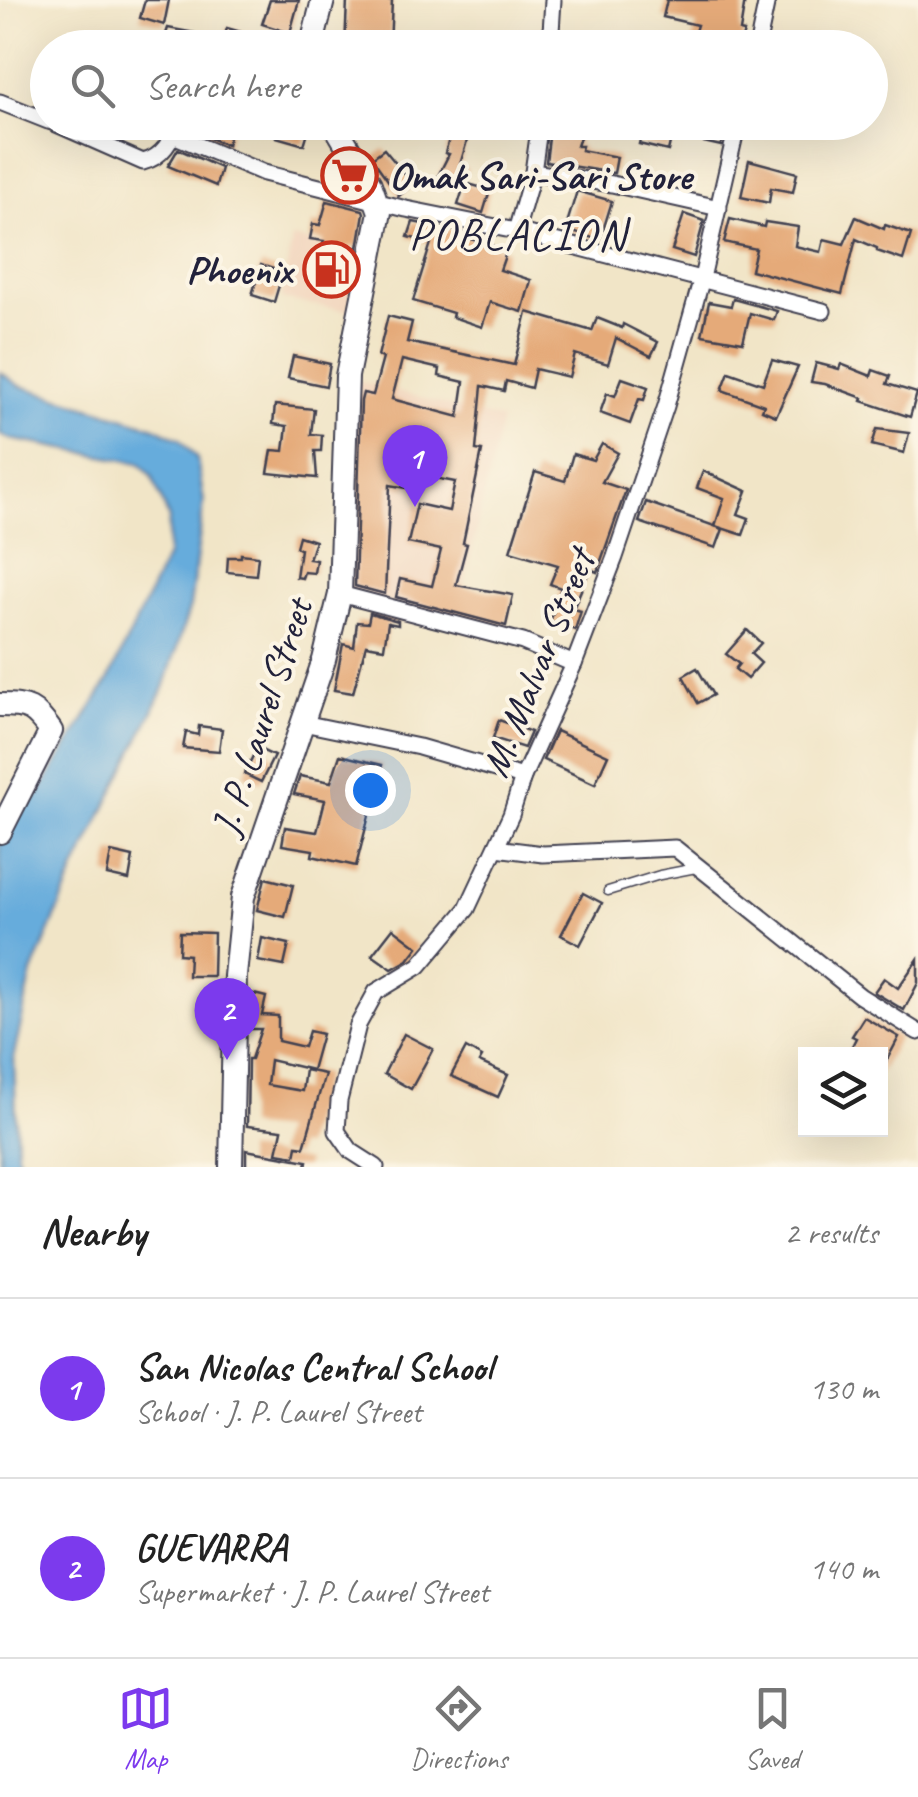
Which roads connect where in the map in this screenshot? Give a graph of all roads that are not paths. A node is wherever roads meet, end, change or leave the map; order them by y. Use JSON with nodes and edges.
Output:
{"nodes":[{"id":1,"x":323,"y":0,"type":"edge"},
{"id":2,"x":553,"y":0,"type":"edge"},
{"id":3,"x":767,"y":0,"type":"edge"},
{"id":4,"x":316,"y":30,"type":"edge"},
{"id":5,"x":551,"y":30,"type":"edge"},
{"id":6,"x":761,"y":30,"type":"edge"},
{"id":7,"x":0,"y":102,"type":"edge"},
{"id":8,"x":30,"y":114,"type":"edge"},
{"id":9,"x":91,"y":140,"type":"edge"},
{"id":10,"x":168,"y":140,"type":"edge"},
{"id":11,"x":198,"y":140,"type":"edge"},
{"id":12,"x":343,"y":140,"type":"edge"},
{"id":13,"x":537,"y":140,"type":"edge"},
{"id":14,"x":734,"y":140,"type":"edge"},
{"id":15,"x":533,"y":172,"type":"junction"},
{"id":16,"x":377,"y":201,"type":"junction"},
{"id":17,"x":719,"y":208,"type":"junction"},
{"id":18,"x":516,"y":232,"type":"junction"},
{"id":19,"x":702,"y":278,"type":"junction"},
{"id":20,"x":824,"y":311,"type":"dead end"},
{"id":21,"x":340,"y":594,"type":"junction"},
{"id":22,"x":574,"y":664,"type":"junction"},
{"id":23,"x":0,"y":706,"type":"edge"},
{"id":24,"x":303,"y":723,"type":"junction"},
{"id":25,"x":524,"y":777,"type":"junction"},
{"id":26,"x":0,"y":832,"type":"edge"},
{"id":27,"x":496,"y":848,"type":"junction"},
{"id":28,"x":698,"y":868,"type":"junction"},
{"id":29,"x":608,"y":891,"type":"dead end"},
{"id":30,"x":918,"y":1032,"type":"edge"},
{"id":31,"x":231,"y":1167,"type":"edge"},
{"id":32,"x":376,"y":1167,"type":"edge"}],
"edges":[{"from":1,"to":4,"type":"main road"},
{"from":2,"to":5,"type":"street"},
{"from":3,"to":6,"type":"street"},
{"from":7,"to":8,"type":"street"},
{"from":9,"to":10,"type":"street"},
{"from":11,"to":16,"type":"street"},
{"from":12,"to":16,"type":"main road"},
{"from":13,"to":15,"type":"street"},
{"from":14,"to":17,"type":"street","name":"M. Malvar Street"},
{"from":15,"to":17,"type":"street"},
{"from":15,"to":18,"type":"street"},
{"from":16,"to":18,"type":"street"},
{"from":16,"to":21,"type":"main road","name":"J. P. Laurel Street"},
{"from":17,"to":19,"type":"street","name":"M. Malvar Street"},
{"from":18,"to":19,"type":"street"},
{"from":19,"to":20,"type":"street"},
{"from":19,"to":22,"type":"street","name":"M. Malvar Street"},
{"from":21,"to":22,"type":"street"},
{"from":21,"to":24,"type":"main road","name":"J. P. Laurel Street"},
{"from":22,"to":25,"type":"street","name":"M. Malvar Street"},
{"from":23,"to":26,"type":"main road"},
{"from":24,"to":25,"type":"street"},
{"from":24,"to":31,"type":"main road","name":"J. P. Laurel Street"},
{"from":25,"to":27,"type":"street","name":"M. Malvar Street"},
{"from":27,"to":28,"type":"street"},
{"from":27,"to":32,"type":"street","name":"M. Malvar Street"},
{"from":28,"to":29,"type":"lane"},
{"from":28,"to":30,"type":"street"}]}
